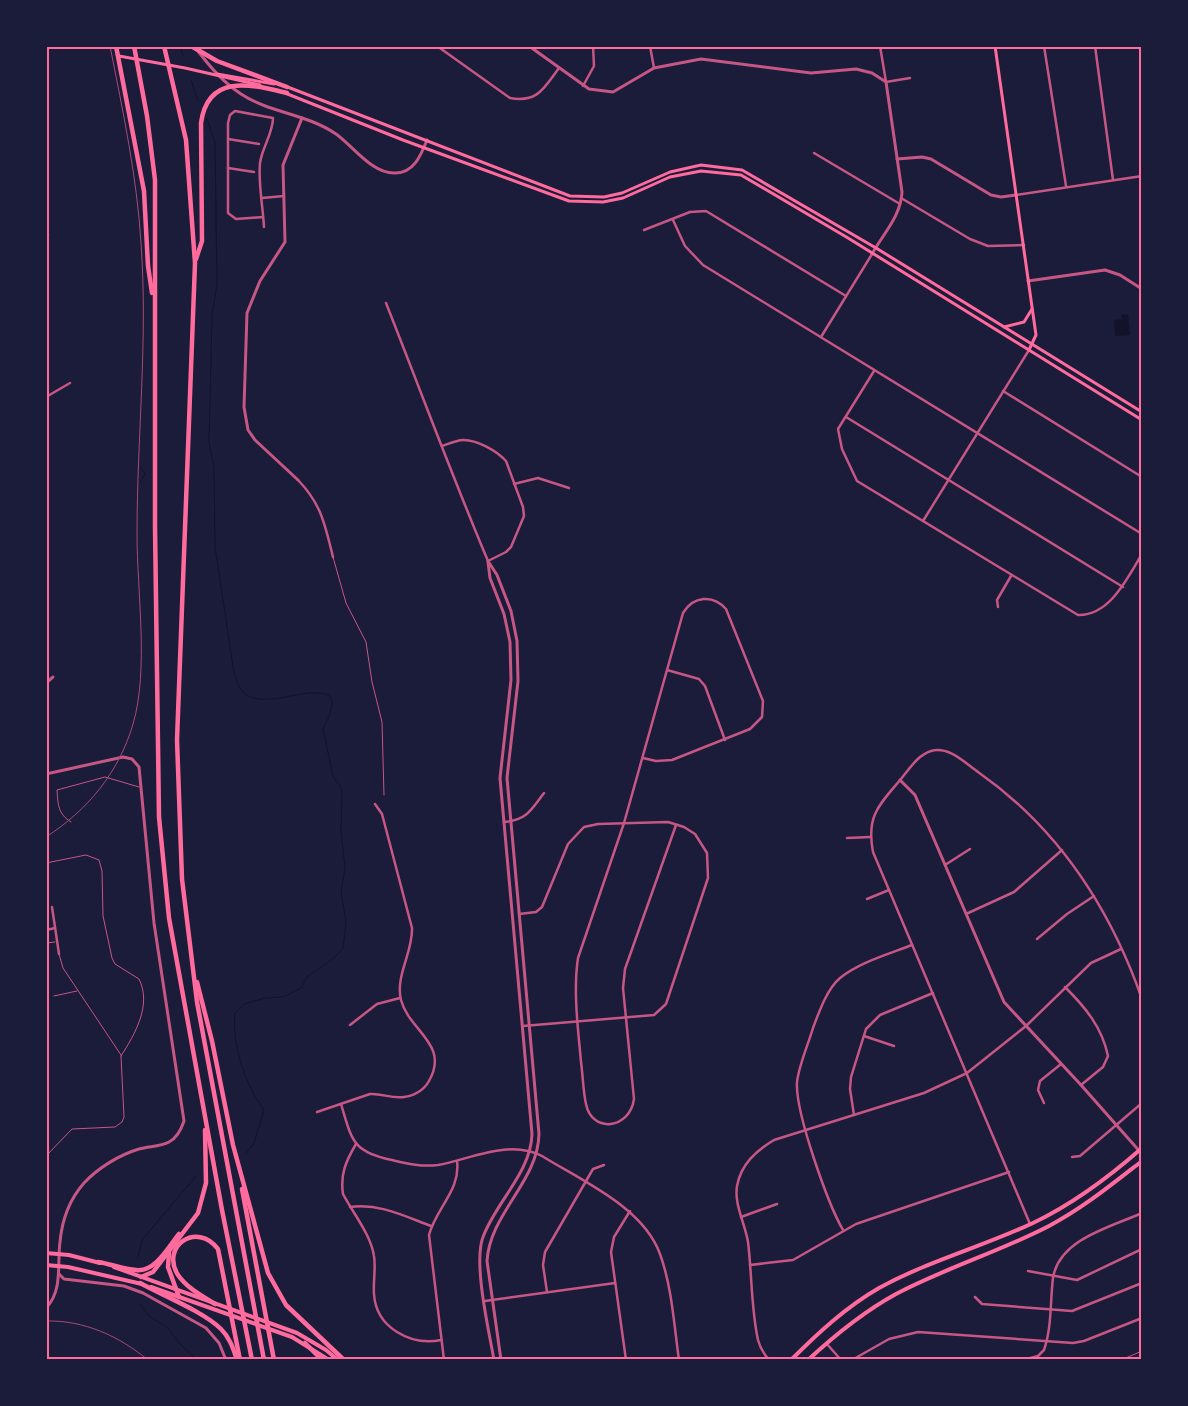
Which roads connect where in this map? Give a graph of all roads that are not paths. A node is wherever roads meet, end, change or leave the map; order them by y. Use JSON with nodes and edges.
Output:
{"nodes":[{"id":1,"x":116,"y":46,"type":"edge"},
{"id":2,"x":134,"y":46,"type":"edge"},
{"id":3,"x":164,"y":46,"type":"edge"},
{"id":4,"x":193,"y":46,"type":"edge"},
{"id":5,"x":437,"y":46,"type":"edge"},
{"id":6,"x":529,"y":46,"type":"edge"},
{"id":7,"x":593,"y":46,"type":"edge"},
{"id":8,"x":650,"y":46,"type":"edge"},
{"id":9,"x":880,"y":46,"type":"edge"},
{"id":10,"x":995,"y":46,"type":"edge"},
{"id":11,"x":1044,"y":46,"type":"edge"},
{"id":12,"x":1094,"y":46,"type":"edge"},
{"id":13,"x":119,"y":56,"type":"junction"},
{"id":14,"x":559,"y":68,"type":"junction"},
{"id":15,"x":654,"y":68,"type":"junction"},
{"id":16,"x":209,"y":73,"type":"junction"},
{"id":17,"x":910,"y":78,"type":"dead end"},
{"id":18,"x":886,"y":82,"type":"junction"},
{"id":19,"x":583,"y":86,"type":"junction"},
{"id":20,"x":286,"y":87,"type":"junction"},
{"id":21,"x":288,"y":93,"type":"junction"},
{"id":22,"x":302,"y":118,"type":"junction"},
{"id":23,"x":228,"y":139,"type":"junction"},
{"id":24,"x":427,"y":140,"type":"junction"},
{"id":25,"x":259,"y":144,"type":"dead end"},
{"id":26,"x":424,"y":147,"type":"junction"},
{"id":27,"x":814,"y":153,"type":"dead end"},
{"id":28,"x":897,"y":159,"type":"junction"},
{"id":29,"x":228,"y":168,"type":"junction"},
{"id":30,"x":254,"y":172,"type":"dead end"},
{"id":31,"x":1142,"y":176,"type":"edge"},
{"id":32,"x":1113,"y":180,"type":"junction"},
{"id":33,"x":1066,"y":186,"type":"junction"},
{"id":34,"x":1016,"y":195,"type":"junction"},
{"id":35,"x":284,"y":196,"type":"junction"},
{"id":36,"x":262,"y":198,"type":"junction"},
{"id":37,"x":901,"y":198,"type":"junction"},
{"id":38,"x":900,"y":204,"type":"junction"},
{"id":39,"x":263,"y":217,"type":"junction"},
{"id":40,"x":673,"y":220,"type":"junction"},
{"id":41,"x":264,"y":227,"type":"dead end"},
{"id":42,"x":644,"y":230,"type":"dead end"},
{"id":43,"x":1024,"y":245,"type":"junction"},
{"id":44,"x":876,"y":248,"type":"junction"},
{"id":45,"x":872,"y":254,"type":"junction"},
{"id":46,"x":195,"y":262,"type":"junction"},
{"id":47,"x":1028,"y":281,"type":"junction"},
{"id":48,"x":1142,"y":289,"type":"edge"},
{"id":49,"x":846,"y":296,"type":"junction"},
{"id":50,"x":386,"y":303,"type":"dead end"},
{"id":51,"x":154,"y":304,"type":"junction"},
{"id":52,"x":1032,"y":307,"type":"junction"},
{"id":53,"x":1003,"y":327,"type":"junction"},
{"id":54,"x":821,"y":337,"type":"junction"},
{"id":55,"x":1032,"y":345,"type":"junction"},
{"id":56,"x":1029,"y":350,"type":"junction"},
{"id":57,"x":874,"y":370,"type":"junction"},
{"id":58,"x":70,"y":383,"type":"dead end"},
{"id":59,"x":1002,"y":391,"type":"junction"},
{"id":60,"x":46,"y":397,"type":"edge"},
{"id":61,"x":1142,"y":412,"type":"edge"},
{"id":62,"x":846,"y":417,"type":"junction"},
{"id":63,"x":1142,"y":420,"type":"edge"},
{"id":64,"x":977,"y":433,"type":"junction"},
{"id":65,"x":442,"y":446,"type":"junction"},
{"id":66,"x":1142,"y":477,"type":"edge"},
{"id":67,"x":298,"y":480,"type":"joint"},
{"id":68,"x":948,"y":480,"type":"junction"},
{"id":69,"x":514,"y":484,"type":"junction"},
{"id":70,"x":568,"y":488,"type":"dead end"},
{"id":71,"x":923,"y":521,"type":"junction"},
{"id":72,"x":1142,"y":534,"type":"edge"},
{"id":73,"x":1142,"y":554,"type":"edge"},
{"id":74,"x":332,"y":557,"type":"joint"},
{"id":75,"x":488,"y":561,"type":"junction"},
{"id":76,"x":1011,"y":576,"type":"junction"},
{"id":77,"x":1122,"y":586,"type":"junction"},
{"id":78,"x":998,"y":607,"type":"dead end"},
{"id":79,"x":667,"y":670,"type":"junction"},
{"id":80,"x":53,"y":677,"type":"dead end"},
{"id":81,"x":46,"y":683,"type":"edge"},
{"id":82,"x":725,"y":740,"type":"junction"},
{"id":83,"x":643,"y":758,"type":"junction"},
{"id":84,"x":46,"y":774,"type":"edge"},
{"id":85,"x":900,"y":780,"type":"junction"},
{"id":86,"x":142,"y":788,"type":"junction"},
{"id":87,"x":544,"y":793,"type":"dead end"},
{"id":88,"x":384,"y":794,"type":"dead end"},
{"id":89,"x":375,"y":804,"type":"dead end"},
{"id":90,"x":71,"y":822,"type":"dead end"},
{"id":91,"x":504,"y":822,"type":"junction"},
{"id":92,"x":511,"y":822,"type":"junction"},
{"id":93,"x":624,"y":822,"type":"junction"},
{"id":94,"x":676,"y":825,"type":"junction"},
{"id":95,"x":870,"y":837,"type":"junction"},
{"id":96,"x":847,"y":838,"type":"dead end"},
{"id":97,"x":970,"y":849,"type":"dead end"},
{"id":98,"x":1062,"y":850,"type":"junction"},
{"id":99,"x":46,"y":863,"type":"edge"},
{"id":100,"x":945,"y":865,"type":"junction"},
{"id":101,"x":889,"y":890,"type":"junction"},
{"id":102,"x":1094,"y":896,"type":"junction"},
{"id":103,"x":866,"y":899,"type":"dead end"},
{"id":104,"x":52,"y":907,"type":"dead end"},
{"id":105,"x":519,"y":914,"type":"junction"},
{"id":106,"x":966,"y":914,"type":"junction"},
{"id":107,"x":55,"y":928,"type":"junction"},
{"id":108,"x":46,"y":930,"type":"edge"},
{"id":109,"x":1037,"y":938,"type":"dead end"},
{"id":110,"x":57,"y":941,"type":"junction"},
{"id":111,"x":46,"y":943,"type":"edge"},
{"id":112,"x":912,"y":945,"type":"junction"},
{"id":113,"x":1121,"y":949,"type":"junction"},
{"id":114,"x":59,"y":954,"type":"joint"},
{"id":115,"x":190,"y":957,"type":"junction"},
{"id":116,"x":1066,"y":987,"type":"junction"},
{"id":117,"x":78,"y":991,"type":"junction"},
{"id":118,"x":933,"y":993,"type":"junction"},
{"id":119,"x":54,"y":996,"type":"dead end"},
{"id":120,"x":401,"y":998,"type":"junction"},
{"id":121,"x":1142,"y":999,"type":"edge"},
{"id":122,"x":626,"y":1018,"type":"junction"},
{"id":123,"x":577,"y":1022,"type":"junction"},
{"id":124,"x":350,"y":1025,"type":"dead end"},
{"id":125,"x":522,"y":1026,"type":"junction"},
{"id":126,"x":530,"y":1026,"type":"junction"},
{"id":127,"x":1026,"y":1026,"type":"junction"},
{"id":128,"x":864,"y":1036,"type":"junction"},
{"id":129,"x":894,"y":1046,"type":"dead end"},
{"id":130,"x":121,"y":1056,"type":"junction"},
{"id":131,"x":1062,"y":1063,"type":"junction"},
{"id":132,"x":967,"y":1073,"type":"junction"},
{"id":133,"x":1082,"y":1085,"type":"junction"},
{"id":134,"x":1044,"y":1103,"type":"dead end"},
{"id":135,"x":341,"y":1104,"type":"junction"},
{"id":136,"x":1142,"y":1104,"type":"edge"},
{"id":137,"x":317,"y":1112,"type":"dead end"},
{"id":138,"x":854,"y":1115,"type":"junction"},
{"id":139,"x":205,"y":1118,"type":"junction"},
{"id":140,"x":1117,"y":1126,"type":"junction"},
{"id":141,"x":806,"y":1130,"type":"junction"},
{"id":142,"x":233,"y":1144,"type":"junction"},
{"id":143,"x":356,"y":1144,"type":"junction"},
{"id":144,"x":530,"y":1151,"type":"junction"},
{"id":145,"x":1141,"y":1151,"type":"edge"},
{"id":146,"x":537,"y":1153,"type":"junction"},
{"id":147,"x":46,"y":1156,"type":"edge"},
{"id":148,"x":1072,"y":1158,"type":"dead end"},
{"id":149,"x":457,"y":1160,"type":"junction"},
{"id":150,"x":1142,"y":1161,"type":"edge"},
{"id":151,"x":604,"y":1165,"type":"dead end"},
{"id":152,"x":1009,"y":1172,"type":"junction"},
{"id":153,"x":585,"y":1182,"type":"junction"},
{"id":154,"x":777,"y":1204,"type":"dead end"},
{"id":155,"x":200,"y":1207,"type":"junction"},
{"id":156,"x":350,"y":1207,"type":"junction"},
{"id":157,"x":630,"y":1211,"type":"junction"},
{"id":158,"x":1142,"y":1214,"type":"edge"},
{"id":159,"x":741,"y":1217,"type":"junction"},
{"id":160,"x":1030,"y":1224,"type":"junction"},
{"id":161,"x":431,"y":1226,"type":"junction"},
{"id":162,"x":843,"y":1230,"type":"junction"},
{"id":163,"x":1142,"y":1250,"type":"edge"},
{"id":164,"x":170,"y":1251,"type":"junction"},
{"id":165,"x":46,"y":1254,"type":"edge"},
{"id":166,"x":59,"y":1254,"type":"junction"},
{"id":167,"x":98,"y":1262,"type":"junction"},
{"id":168,"x":46,"y":1265,"type":"edge"},
{"id":169,"x":750,"y":1265,"type":"junction"},
{"id":170,"x":59,"y":1266,"type":"junction"},
{"id":171,"x":1028,"y":1271,"type":"dead end"},
{"id":172,"x":59,"y":1274,"type":"junction"},
{"id":173,"x":1054,"y":1276,"type":"junction"},
{"id":174,"x":140,"y":1280,"type":"junction"},
{"id":175,"x":615,"y":1283,"type":"junction"},
{"id":176,"x":1142,"y":1284,"type":"edge"},
{"id":177,"x":176,"y":1290,"type":"junction"},
{"id":178,"x":547,"y":1292,"type":"junction"},
{"id":179,"x":179,"y":1297,"type":"junction"},
{"id":180,"x":975,"y":1297,"type":"dead end"},
{"id":181,"x":493,"y":1300,"type":"junction"},
{"id":182,"x":485,"y":1301,"type":"junction"},
{"id":183,"x":215,"y":1304,"type":"junction"},
{"id":184,"x":46,"y":1308,"type":"edge"},
{"id":185,"x":1051,"y":1309,"type":"junction"},
{"id":186,"x":222,"y":1310,"type":"junction"},
{"id":187,"x":1142,"y":1318,"type":"edge"},
{"id":188,"x":441,"y":1340,"type":"junction"},
{"id":189,"x":1047,"y":1342,"type":"junction"},
{"id":190,"x":826,"y":1343,"type":"junction"},
{"id":191,"x":305,"y":1344,"type":"junction"},
{"id":192,"x":1142,"y":1351,"type":"edge"},
{"id":193,"x":226,"y":1360,"type":"edge"},
{"id":194,"x":239,"y":1360,"type":"edge"},
{"id":195,"x":252,"y":1360,"type":"edge"},
{"id":196,"x":264,"y":1360,"type":"edge"},
{"id":197,"x":274,"y":1360,"type":"edge"},
{"id":198,"x":322,"y":1360,"type":"edge"},
{"id":199,"x":329,"y":1360,"type":"edge"},
{"id":200,"x":338,"y":1360,"type":"edge"},
{"id":201,"x":344,"y":1360,"type":"edge"},
{"id":202,"x":444,"y":1360,"type":"edge"},
{"id":203,"x":494,"y":1360,"type":"edge"},
{"id":204,"x":501,"y":1360,"type":"edge"},
{"id":205,"x":626,"y":1360,"type":"edge"},
{"id":206,"x":679,"y":1360,"type":"edge"},
{"id":207,"x":769,"y":1360,"type":"edge"},
{"id":208,"x":791,"y":1360,"type":"edge"},
{"id":209,"x":808,"y":1360,"type":"edge"},
{"id":210,"x":841,"y":1360,"type":"edge"},
{"id":211,"x":852,"y":1360,"type":"edge"},
{"id":212,"x":1023,"y":1360,"type":"edge"},
{"id":213,"x":1121,"y":1360,"type":"edge"}],
"edges":[{"from":1,"to":13,"type":"highway"},
{"from":2,"to":51,"type":"highway"},
{"from":3,"to":46,"type":"highway"},
{"from":4,"to":20,"type":"highway"},
{"from":4,"to":22,"type":"street"},
{"from":5,"to":14,"type":"street"},
{"from":6,"to":14,"type":"street"},
{"from":7,"to":19,"type":"street"},
{"from":8,"to":15,"type":"street"},
{"from":9,"to":18,"type":"street"},
{"from":10,"to":34,"type":"main road"},
{"from":11,"to":33,"type":"street"},
{"from":12,"to":32,"type":"street"},
{"from":13,"to":16,"type":"main road"},
{"from":13,"to":51,"type":"highway"},
{"from":14,"to":19,"type":"street"},
{"from":15,"to":18,"type":"street"},
{"from":15,"to":19,"type":"street"},
{"from":16,"to":20,"type":"main road"},
{"from":16,"to":21,"type":"main road"},
{"from":17,"to":18,"type":"street"},
{"from":18,"to":28,"type":"street"},
{"from":20,"to":24,"type":"main road"},
{"from":21,"to":26,"type":"main road"},
{"from":21,"to":46,"type":"highway"},
{"from":22,"to":26,"type":"street"},
{"from":22,"to":35,"type":"street"},
{"from":23,"to":25,"type":"street"},
{"from":23,"to":29,"type":"street"},
{"from":23,"to":36,"type":"street"},
{"from":24,"to":26,"type":"street"},
{"from":24,"to":44,"type":"main road"},
{"from":26,"to":45,"type":"main road"},
{"from":27,"to":38,"type":"street"},
{"from":28,"to":34,"type":"street"},
{"from":28,"to":37,"type":"street"},
{"from":29,"to":30,"type":"street"},
{"from":29,"to":39,"type":"street"},
{"from":31,"to":32,"type":"street"},
{"from":32,"to":33,"type":"street"},
{"from":33,"to":34,"type":"street"},
{"from":34,"to":43,"type":"main road"},
{"from":35,"to":36,"type":"street"},
{"from":35,"to":67,"type":"street"},
{"from":36,"to":39,"type":"street"},
{"from":37,"to":38,"type":"street"},
{"from":37,"to":43,"type":"street"},
{"from":38,"to":44,"type":"street"},
{"from":39,"to":41,"type":"street"},
{"from":40,"to":42,"type":"street"},
{"from":40,"to":49,"type":"street"},
{"from":40,"to":54,"type":"street"},
{"from":43,"to":47,"type":"main road"},
{"from":44,"to":45,"type":"street"},
{"from":44,"to":53,"type":"main road"},
{"from":45,"to":49,"type":"street"},
{"from":45,"to":56,"type":"main road"},
{"from":46,"to":115,"type":"highway"},
{"from":47,"to":48,"type":"street"},
{"from":47,"to":52,"type":"main road"},
{"from":49,"to":54,"type":"street"},
{"from":50,"to":65,"type":"street"},
{"from":51,"to":139,"type":"highway"},
{"from":52,"to":53,"type":"main road"},
{"from":52,"to":55,"type":"main road"},
{"from":53,"to":55,"type":"main road"},
{"from":54,"to":57,"type":"street"},
{"from":55,"to":56,"type":"main road"},
{"from":55,"to":61,"type":"main road"},
{"from":56,"to":59,"type":"street"},
{"from":56,"to":63,"type":"main road"},
{"from":57,"to":62,"type":"street"},
{"from":57,"to":64,"type":"street"},
{"from":58,"to":60,"type":"street"},
{"from":59,"to":64,"type":"street"},
{"from":59,"to":66,"type":"street"},
{"from":62,"to":68,"type":"street"},
{"from":62,"to":71,"type":"street"},
{"from":64,"to":68,"type":"street"},
{"from":64,"to":72,"type":"street"},
{"from":65,"to":69,"type":"street"},
{"from":65,"to":75,"type":"street"},
{"from":67,"to":74,"type":"street"},
{"from":68,"to":71,"type":"street"},
{"from":68,"to":77,"type":"street"},
{"from":69,"to":70,"type":"street"},
{"from":69,"to":75,"type":"street"},
{"from":71,"to":76,"type":"street"},
{"from":73,"to":77,"type":"street"},
{"from":74,"to":88,"type":"lane"},
{"from":75,"to":91,"type":"street"},
{"from":75,"to":92,"type":"street"},
{"from":76,"to":77,"type":"street"},
{"from":76,"to":78,"type":"street"},
{"from":79,"to":82,"type":"street"},
{"from":79,"to":82,"type":"street"},
{"from":79,"to":83,"type":"street"},
{"from":80,"to":81,"type":"street"},
{"from":82,"to":83,"type":"street"},
{"from":83,"to":93,"type":"street"},
{"from":84,"to":86,"type":"street"},
{"from":85,"to":95,"type":"street"},
{"from":85,"to":98,"type":"street"},
{"from":85,"to":100,"type":"street"},
{"from":86,"to":90,"type":"lane"},
{"from":86,"to":166,"type":"street"},
{"from":87,"to":92,"type":"street"},
{"from":89,"to":120,"type":"street"},
{"from":91,"to":92,"type":"street"},
{"from":91,"to":125,"type":"street"},
{"from":92,"to":105,"type":"street"},
{"from":93,"to":94,"type":"street"},
{"from":93,"to":105,"type":"street"},
{"from":93,"to":123,"type":"street"},
{"from":94,"to":122,"type":"street"},
{"from":94,"to":122,"type":"street"},
{"from":95,"to":96,"type":"street"},
{"from":95,"to":101,"type":"street"},
{"from":97,"to":100,"type":"street"},
{"from":98,"to":102,"type":"street"},
{"from":98,"to":106,"type":"street"},
{"from":99,"to":130,"type":"lane"},
{"from":100,"to":106,"type":"street"},
{"from":101,"to":103,"type":"street"},
{"from":101,"to":112,"type":"street"},
{"from":102,"to":109,"type":"street"},
{"from":102,"to":113,"type":"street"},
{"from":104,"to":107,"type":"street"},
{"from":105,"to":126,"type":"street"},
{"from":106,"to":127,"type":"street"},
{"from":107,"to":108,"type":"street"},
{"from":107,"to":110,"type":"street"},
{"from":110,"to":111,"type":"lane"},
{"from":110,"to":114,"type":"street"},
{"from":112,"to":118,"type":"street"},
{"from":112,"to":141,"type":"street"},
{"from":113,"to":116,"type":"street"},
{"from":113,"to":121,"type":"street"},
{"from":114,"to":117,"type":"lane"},
{"from":115,"to":142,"type":"highway"},
{"from":115,"to":196,"type":"highway"},
{"from":116,"to":127,"type":"street"},
{"from":116,"to":133,"type":"street"},
{"from":117,"to":119,"type":"lane"},
{"from":117,"to":130,"type":"lane"},
{"from":118,"to":128,"type":"street"},
{"from":118,"to":132,"type":"street"},
{"from":120,"to":124,"type":"street"},
{"from":120,"to":135,"type":"street"},
{"from":122,"to":123,"type":"street"},
{"from":122,"to":123,"type":"street"},
{"from":123,"to":126,"type":"street"},
{"from":125,"to":126,"type":"street"},
{"from":125,"to":144,"type":"street"},
{"from":126,"to":146,"type":"street"},
{"from":127,"to":131,"type":"street"},
{"from":127,"to":132,"type":"street"},
{"from":128,"to":129,"type":"street"},
{"from":128,"to":138,"type":"street"},
{"from":130,"to":147,"type":"lane"},
{"from":131,"to":133,"type":"street"},
{"from":131,"to":134,"type":"street"},
{"from":132,"to":138,"type":"street"},
{"from":132,"to":152,"type":"street"},
{"from":133,"to":140,"type":"street"},
{"from":135,"to":137,"type":"street"},
{"from":135,"to":143,"type":"street"},
{"from":136,"to":140,"type":"street"},
{"from":138,"to":141,"type":"street"},
{"from":139,"to":155,"type":"highway"},
{"from":139,"to":195,"type":"highway"},
{"from":140,"to":145,"type":"street"},
{"from":140,"to":148,"type":"street"},
{"from":141,"to":159,"type":"street"},
{"from":141,"to":162,"type":"street"},
{"from":142,"to":197,"type":"highway"},
{"from":142,"to":201,"type":"highway"},
{"from":143,"to":149,"type":"street"},
{"from":143,"to":156,"type":"street"},
{"from":144,"to":146,"type":"street"},
{"from":144,"to":149,"type":"street"},
{"from":144,"to":182,"type":"street"},
{"from":145,"to":160,"type":"main road"},
{"from":146,"to":153,"type":"street"},
{"from":146,"to":181,"type":"street"},
{"from":149,"to":161,"type":"street"},
{"from":150,"to":190,"type":"main road"},
{"from":151,"to":153,"type":"street"},
{"from":152,"to":160,"type":"street"},
{"from":152,"to":162,"type":"street"},
{"from":153,"to":157,"type":"street"},
{"from":153,"to":178,"type":"street"},
{"from":154,"to":159,"type":"street"},
{"from":155,"to":164,"type":"highway"},
{"from":155,"to":167,"type":"highway"},
{"from":156,"to":161,"type":"street"},
{"from":156,"to":188,"type":"street"},
{"from":157,"to":175,"type":"street"},
{"from":157,"to":206,"type":"street"},
{"from":158,"to":173,"type":"street"},
{"from":159,"to":169,"type":"street"},
{"from":160,"to":208,"type":"main road"},
{"from":161,"to":188,"type":"street"},
{"from":162,"to":169,"type":"street"},
{"from":163,"to":173,"type":"street"},
{"from":164,"to":174,"type":"highway"},
{"from":164,"to":177,"type":"highway"},
{"from":165,"to":166,"type":"main road"},
{"from":166,"to":167,"type":"main road"},
{"from":166,"to":170,"type":"street"},
{"from":167,"to":174,"type":"main road"},
{"from":168,"to":170,"type":"main road"},
{"from":169,"to":207,"type":"street"},
{"from":170,"to":172,"type":"street"},
{"from":170,"to":174,"type":"main road"},
{"from":171,"to":173,"type":"street"},
{"from":172,"to":184,"type":"street"},
{"from":172,"to":193,"type":"street"},
{"from":173,"to":185,"type":"street"},
{"from":174,"to":177,"type":"main road"},
{"from":174,"to":179,"type":"main road"},
{"from":174,"to":194,"type":"highway"},
{"from":175,"to":178,"type":"street"},
{"from":175,"to":205,"type":"street"},
{"from":176,"to":185,"type":"street"},
{"from":177,"to":179,"type":"highway"},
{"from":177,"to":183,"type":"main road"},
{"from":178,"to":181,"type":"street"},
{"from":179,"to":186,"type":"main road"},
{"from":180,"to":185,"type":"street"},
{"from":181,"to":182,"type":"street"},
{"from":181,"to":204,"type":"street"},
{"from":182,"to":203,"type":"street"},
{"from":183,"to":186,"type":"main road"},
{"from":183,"to":194,"type":"highway"},
{"from":185,"to":189,"type":"street"},
{"from":186,"to":191,"type":"main road"},
{"from":186,"to":200,"type":"main road"},
{"from":187,"to":189,"type":"street"},
{"from":188,"to":202,"type":"street"},
{"from":189,"to":211,"type":"street"},
{"from":189,"to":212,"type":"street"},
{"from":190,"to":209,"type":"main road"},
{"from":190,"to":210,"type":"street"},
{"from":191,"to":198,"type":"highway"},
{"from":191,"to":199,"type":"main road"},
{"from":192,"to":213,"type":"lane"}]}
